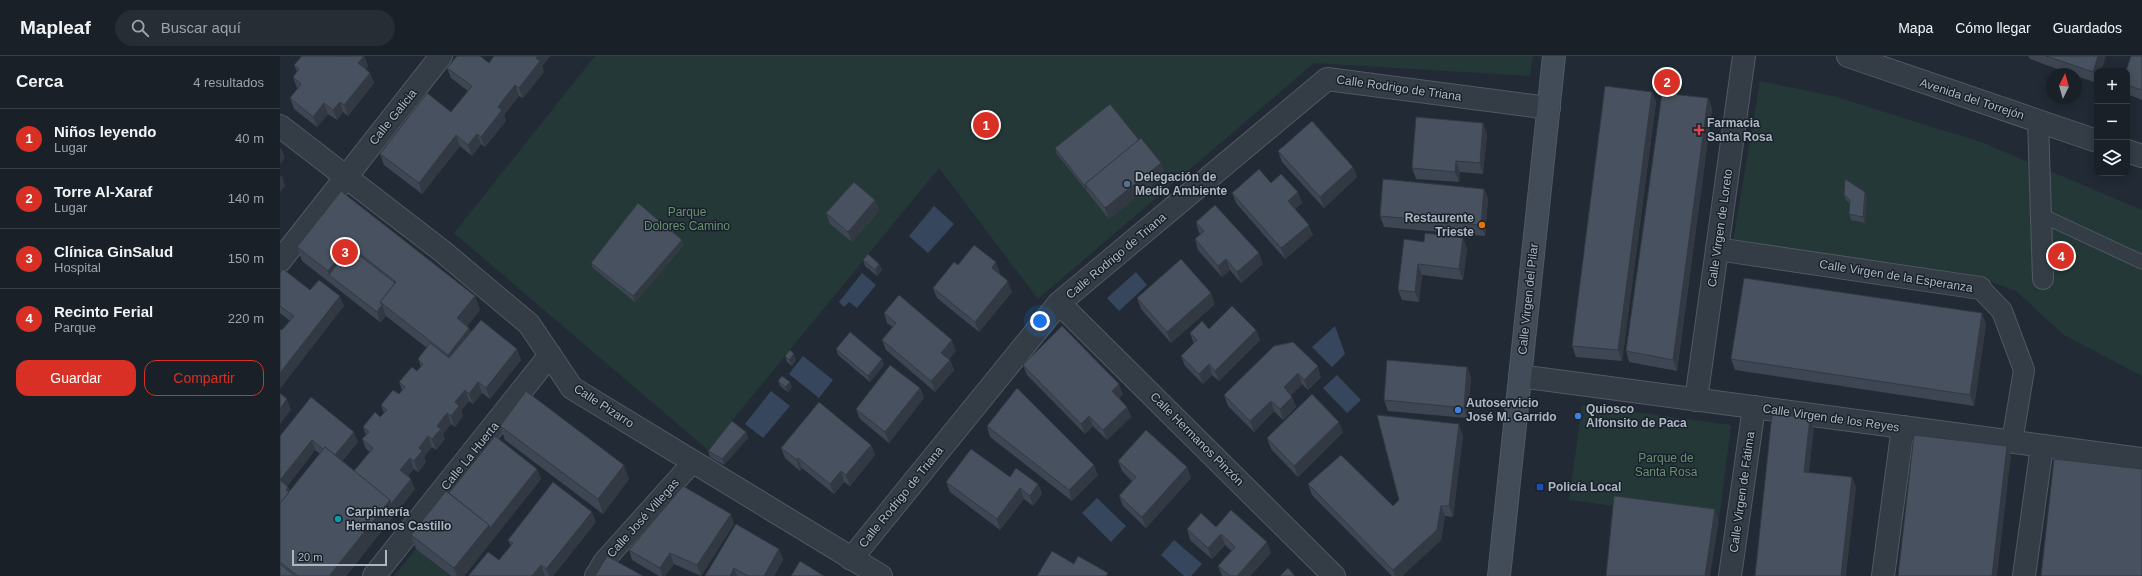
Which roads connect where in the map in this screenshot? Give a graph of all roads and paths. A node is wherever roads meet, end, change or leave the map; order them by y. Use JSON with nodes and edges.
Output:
{"nodes":[{"id":1,"x":442,"y":56,"type":"edge"},
{"id":2,"x":1554,"y":56,"type":"edge"},
{"id":3,"x":1744,"y":56,"type":"edge"},
{"id":4,"x":1848,"y":56,"type":"edge"},
{"id":5,"x":1549,"y":108,"type":"junction"},
{"id":6,"x":2038,"y":121,"type":"junction"},
{"id":7,"x":280,"y":126,"type":"edge"},
{"id":8,"x":2094,"y":140,"type":"edge"},
{"id":9,"x":2130,"y":152,"type":"edge"},
{"id":10,"x":2142,"y":156,"type":"edge"},
{"id":11,"x":344,"y":178,"type":"junction"},
{"id":12,"x":2042,"y":215,"type":"junction"},
{"id":13,"x":1717,"y":249,"type":"junction"},
{"id":14,"x":280,"y":260,"type":"edge"},
{"id":15,"x":2142,"y":262,"type":"edge"},
{"id":16,"x":2044,"y":279,"type":"dead end"},
{"id":17,"x":1980,"y":288,"type":"joint"},
{"id":18,"x":1059,"y":303,"type":"junction"},
{"id":19,"x":550,"y":355,"type":"junction"},
{"id":20,"x":1520,"y":376,"type":"junction"},
{"id":21,"x":1696,"y":400,"type":"junction"},
{"id":22,"x":1754,"y":408,"type":"junction"},
{"id":23,"x":1903,"y":427,"type":"junction"},
{"id":24,"x":2012,"y":442,"type":"junction"},
{"id":25,"x":2042,"y":446,"type":"junction"},
{"id":26,"x":2142,"y":459,"type":"edge"},
{"id":27,"x":693,"y":462,"type":"junction"},
{"id":28,"x":1504,"y":543,"type":"junction"},
{"id":29,"x":851,"y":558,"type":"junction"},
{"id":30,"x":374,"y":576,"type":"edge"},
{"id":31,"x":595,"y":576,"type":"edge"},
{"id":32,"x":881,"y":576,"type":"edge"},
{"id":33,"x":1334,"y":576,"type":"edge"},
{"id":34,"x":1499,"y":576,"type":"edge"},
{"id":35,"x":1508,"y":576,"type":"edge"},
{"id":36,"x":1730,"y":576,"type":"edge"},
{"id":37,"x":1883,"y":576,"type":"edge"},
{"id":38,"x":2024,"y":576,"type":"edge"}],
"edges":[{"from":1,"to":11,"type":"street","name":"Calle Galicia"},
{"from":2,"to":5,"type":"main road","name":"Calle Virgen del Pilar"},
{"from":3,"to":13,"type":"street","name":"Calle Virgen de Loreto"},
{"from":4,"to":6,"type":"street","name":"Avenida del Torrejón"},
{"from":5,"to":18,"type":"street","name":"Calle Rodrigo de Triana"},
{"from":5,"to":20,"type":"main road","name":"Calle Virgen del Pilar"},
{"from":6,"to":8,"type":"street","name":"Avenida del Torrejón"},
{"from":6,"to":12,"type":"street"},
{"from":7,"to":11,"type":"street","name":"Calle Pizarro"},
{"from":9,"to":10,"type":"street"},
{"from":11,"to":14,"type":"street","name":"Calle Galicia"},
{"from":11,"to":19,"type":"street","name":"Calle Pizarro"},
{"from":12,"to":15,"type":"lane"},
{"from":12,"to":16,"type":"street"},
{"from":13,"to":17,"type":"street","name":"Calle Virgen de la Esperanza"},
{"from":13,"to":21,"type":"street","name":"Calle Virgen de Loreto"},
{"from":17,"to":24,"type":"street","name":"Calle Virgen de la Esperanza"},
{"from":18,"to":29,"type":"street","name":"Calle Rodrigo de Triana"},
{"from":18,"to":33,"type":"street","name":"Calle Hermanos Pinzón"},
{"from":19,"to":27,"type":"street","name":"Calle Pizarro"},
{"from":19,"to":30,"type":"street","name":"Calle La Huerta"},
{"from":20,"to":21,"type":"street","name":"Calle Virgen de los Reyes"},
{"from":20,"to":28,"type":"main road","name":"Calle Virgen del Pilar"},
{"from":21,"to":22,"type":"street","name":"Calle Virgen de los Reyes"},
{"from":22,"to":23,"type":"street","name":"Calle Virgen de los Reyes"},
{"from":22,"to":36,"type":"street","name":"Calle Virgen de Fátima"},
{"from":23,"to":24,"type":"street","name":"Calle Virgen de los Reyes"},
{"from":23,"to":37,"type":"street"},
{"from":24,"to":25,"type":"street","name":"Calle Virgen de los Reyes"},
{"from":25,"to":26,"type":"street","name":"Calle Virgen de los Reyes"},
{"from":25,"to":38,"type":"street"},
{"from":27,"to":29,"type":"street","name":"Calle Pizarro"},
{"from":27,"to":31,"type":"street","name":"Calle José Villegas"},
{"from":28,"to":34,"type":"main road","name":"Calle Virgen del Pilar"},
{"from":28,"to":35,"type":"main road","name":"Calle Virgen del Pilar"},
{"from":29,"to":32,"type":"street","name":"Calle Pizarro"}]}
